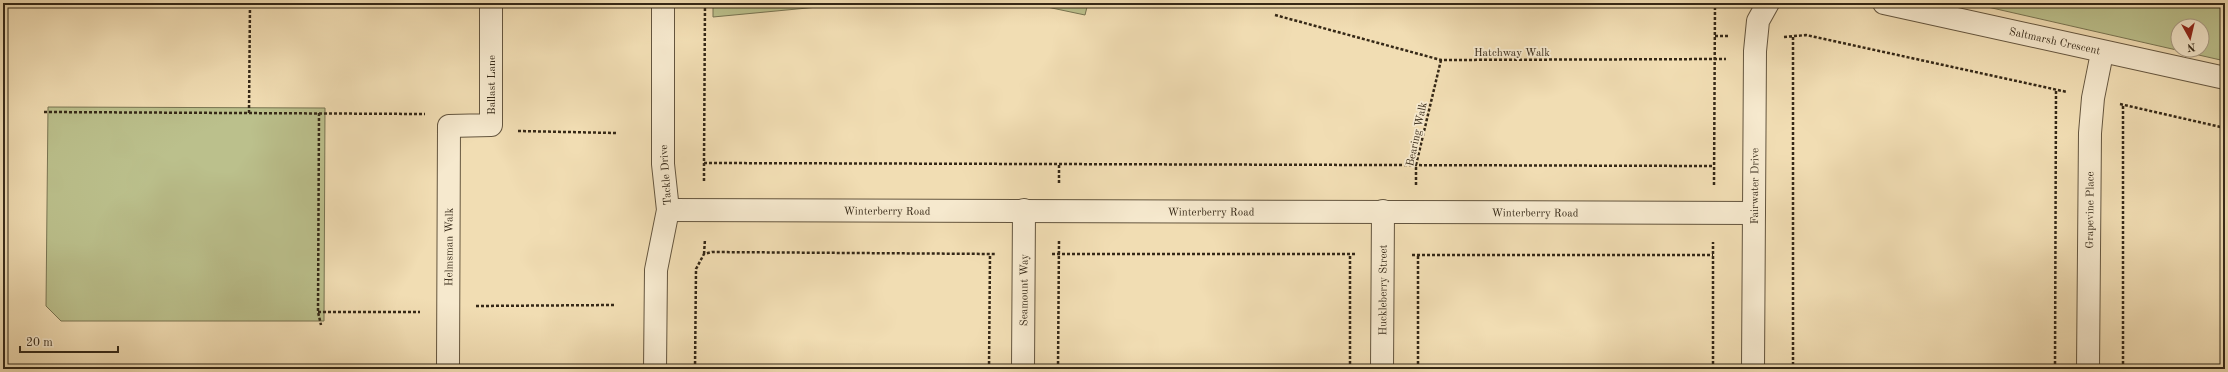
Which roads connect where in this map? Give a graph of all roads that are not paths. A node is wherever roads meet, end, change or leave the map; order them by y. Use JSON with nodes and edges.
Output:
{"nodes":[{"id":1,"x":492,"y":3,"type":"edge"},
{"id":2,"x":663,"y":3,"type":"edge"},
{"id":3,"x":1884,"y":3,"type":"edge"},
{"id":4,"x":1767,"y":4,"type":"edge"},
{"id":5,"x":2102,"y":53,"type":"junction"},
{"id":6,"x":2225,"y":78,"type":"edge"},
{"id":7,"x":450,"y":126,"type":"joint"},
{"id":8,"x":668,"y":210,"type":"junction"},
{"id":9,"x":1024,"y":210,"type":"junction"},
{"id":10,"x":1383,"y":212,"type":"junction"},
{"id":11,"x":1754,"y":213,"type":"junction"},
{"id":12,"x":448,"y":369,"type":"edge"},
{"id":13,"x":655,"y":369,"type":"edge"},
{"id":14,"x":1023,"y":369,"type":"edge"},
{"id":15,"x":1382,"y":369,"type":"edge"},
{"id":16,"x":1753,"y":369,"type":"edge"},
{"id":17,"x":2088,"y":369,"type":"edge"}],
"edges":[{"from":1,"to":7,"type":"street","name":"Ballast Lane"},
{"from":2,"to":8,"type":"street","name":"Tackle Drive"},
{"from":3,"to":5,"type":"street","name":"Saltmarsh Crescent"},
{"from":4,"to":11,"type":"street","name":"Fairwater Drive"},
{"from":5,"to":6,"type":"street","name":"Saltmarsh Crescent"},
{"from":5,"to":17,"type":"street","name":"Grapevine Place"},
{"from":7,"to":12,"type":"street","name":"Helmsman Walk"},
{"from":8,"to":9,"type":"street","name":"Winterberry Road"},
{"from":8,"to":13,"type":"street","name":"Tackle Drive"},
{"from":9,"to":10,"type":"street","name":"Winterberry Road"},
{"from":9,"to":14,"type":"street","name":"Seamount Way"},
{"from":10,"to":11,"type":"street","name":"Winterberry Road"},
{"from":10,"to":15,"type":"street","name":"Huckleberry Street"},
{"from":11,"to":16,"type":"street","name":"Fairwater Drive"}]}
